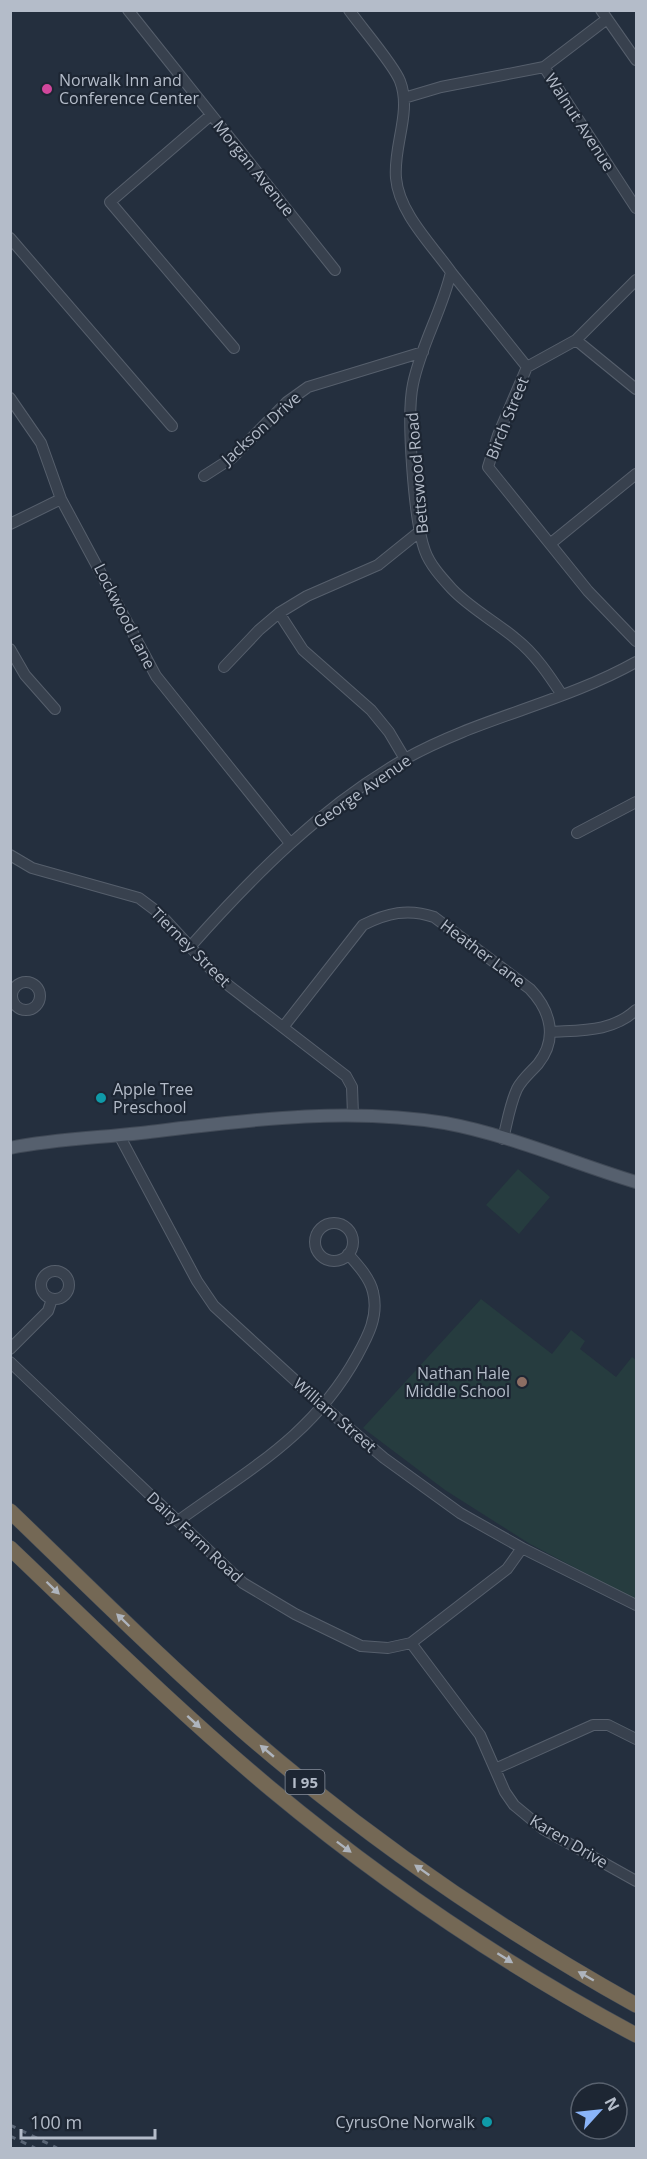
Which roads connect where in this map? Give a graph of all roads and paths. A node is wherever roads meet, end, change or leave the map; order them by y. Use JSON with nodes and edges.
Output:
{"nodes":[{"id":1,"x":128,"y":10,"type":"edge"},
{"id":2,"x":349,"y":10,"type":"edge"},
{"id":3,"x":604,"y":15,"type":"edge"},
{"id":4,"x":636,"y":60,"type":"edge"},
{"id":5,"x":544,"y":67,"type":"junction"},
{"id":6,"x":404,"y":98,"type":"junction"},
{"id":7,"x":211,"y":115,"type":"junction"},
{"id":8,"x":636,"y":208,"type":"edge"},
{"id":9,"x":10,"y":238,"type":"edge"},
{"id":10,"x":335,"y":270,"type":"dead end"},
{"id":11,"x":451,"y":272,"type":"junction"},
{"id":12,"x":636,"y":280,"type":"edge"},
{"id":13,"x":576,"y":340,"type":"junction"},
{"id":14,"x":234,"y":348,"type":"dead end"},
{"id":15,"x":423,"y":352,"type":"junction"},
{"id":16,"x":527,"y":367,"type":"junction"},
{"id":17,"x":636,"y":389,"type":"edge"},
{"id":18,"x":10,"y":398,"type":"edge"},
{"id":19,"x":172,"y":426,"type":"dead end"},
{"id":20,"x":636,"y":474,"type":"edge"},
{"id":21,"x":204,"y":476,"type":"dead end"},
{"id":22,"x":61,"y":499,"type":"junction"},
{"id":23,"x":10,"y":524,"type":"edge"},
{"id":24,"x":419,"y":532,"type":"junction"},
{"id":25,"x":550,"y":544,"type":"junction"},
{"id":26,"x":279,"y":613,"type":"junction"},
{"id":27,"x":636,"y":641,"type":"edge"},
{"id":28,"x":10,"y":649,"type":"edge"},
{"id":29,"x":636,"y":662,"type":"edge"},
{"id":30,"x":224,"y":667,"type":"dead end"},
{"id":31,"x":562,"y":695,"type":"junction"},
{"id":32,"x":55,"y":709,"type":"dead end"},
{"id":33,"x":405,"y":759,"type":"junction"},
{"id":34,"x":636,"y":802,"type":"edge"},
{"id":35,"x":577,"y":833,"type":"dead end"},
{"id":36,"x":290,"y":843,"type":"junction"},
{"id":37,"x":10,"y":855,"type":"edge"},
{"id":38,"x":189,"y":947,"type":"junction"},
{"id":39,"x":636,"y":1010,"type":"edge"},
{"id":40,"x":284,"y":1026,"type":"junction"},
{"id":41,"x":551,"y":1032,"type":"junction"},
{"id":42,"x":353,"y":1115,"type":"junction"},
{"id":43,"x":119,"y":1135,"type":"junction"},
{"id":44,"x":502,"y":1139,"type":"junction"},
{"id":45,"x":10,"y":1148,"type":"edge"},
{"id":46,"x":636,"y":1182,"type":"edge"},
{"id":47,"x":348,"y":1254,"type":"dead end"},
{"id":48,"x":52,"y":1299,"type":"dead end"},
{"id":49,"x":10,"y":1348,"type":"edge"},
{"id":50,"x":10,"y":1362,"type":"edge"},
{"id":51,"x":322,"y":1405,"type":"junction"},
{"id":52,"x":10,"y":1511,"type":"edge"},
{"id":53,"x":177,"y":1521,"type":"junction"},
{"id":54,"x":10,"y":1548,"type":"edge"},
{"id":55,"x":522,"y":1548,"type":"junction"},
{"id":56,"x":636,"y":1605,"type":"edge"},
{"id":57,"x":411,"y":1643,"type":"junction"},
{"id":58,"x":636,"y":1739,"type":"edge"},
{"id":59,"x":495,"y":1769,"type":"junction"},
{"id":60,"x":636,"y":1881,"type":"edge"},
{"id":61,"x":636,"y":2005,"type":"edge"},
{"id":62,"x":636,"y":2035,"type":"edge"}],
"edges":[{"from":1,"to":7,"type":"street","name":"Morgan Avenue"},
{"from":2,"to":6,"type":"street"},
{"from":3,"to":4,"type":"street"},
{"from":3,"to":5,"type":"street"},
{"from":5,"to":6,"type":"street","name":"Walnut Avenue"},
{"from":5,"to":8,"type":"street","name":"Walnut Avenue"},
{"from":6,"to":11,"type":"street"},
{"from":7,"to":10,"type":"street","name":"Morgan Avenue"},
{"from":7,"to":14,"type":"street"},
{"from":9,"to":19,"type":"street"},
{"from":11,"to":15,"type":"street","name":"Bettswood Road"},
{"from":11,"to":16,"type":"street"},
{"from":12,"to":13,"type":"street","name":"Birch Street"},
{"from":13,"to":16,"type":"street","name":"Birch Street"},
{"from":13,"to":17,"type":"street"},
{"from":15,"to":21,"type":"street","name":"Jackson Drive"},
{"from":15,"to":24,"type":"street","name":"Bettswood Road"},
{"from":16,"to":25,"type":"street","name":"Birch Street"},
{"from":18,"to":22,"type":"street","name":"Lockwood Lane"},
{"from":20,"to":25,"type":"street"},
{"from":22,"to":23,"type":"street"},
{"from":22,"to":36,"type":"street","name":"Lockwood Lane"},
{"from":24,"to":26,"type":"street"},
{"from":24,"to":31,"type":"street","name":"Bettswood Road"},
{"from":25,"to":27,"type":"street"},
{"from":26,"to":30,"type":"street"},
{"from":26,"to":33,"type":"street"},
{"from":28,"to":32,"type":"street"},
{"from":29,"to":31,"type":"street","name":"George Avenue"},
{"from":31,"to":33,"type":"street","name":"George Avenue"},
{"from":33,"to":36,"type":"street","name":"George Avenue"},
{"from":34,"to":35,"type":"street"},
{"from":36,"to":38,"type":"street","name":"George Avenue"},
{"from":37,"to":38,"type":"street","name":"Tierney Street"},
{"from":38,"to":40,"type":"street","name":"Tierney Street"},
{"from":39,"to":41,"type":"street"},
{"from":40,"to":41,"type":"street","name":"Heather Lane"},
{"from":40,"to":42,"type":"street","name":"Tierney Street"},
{"from":41,"to":44,"type":"street"},
{"from":42,"to":43,"type":"main road"},
{"from":42,"to":44,"type":"main road"},
{"from":43,"to":45,"type":"main road"},
{"from":43,"to":51,"type":"street","name":"William Street"},
{"from":44,"to":46,"type":"main road"},
{"from":47,"to":51,"type":"street"},
{"from":48,"to":49,"type":"street"},
{"from":50,"to":53,"type":"street","name":"Dairy Farm Road"},
{"from":51,"to":53,"type":"street"},
{"from":51,"to":55,"type":"street","name":"William Street"},
{"from":61,"to":52,"type":"highway","number":"I 95","one_way":true},
{"from":53,"to":57,"type":"street","name":"Dairy Farm Road"},
{"from":54,"to":62,"type":"highway","number":"I 95","one_way":true},
{"from":55,"to":56,"type":"street","name":"William Street"},
{"from":55,"to":57,"type":"street","name":"Dairy Farm Road"},
{"from":57,"to":59,"type":"street","name":"Karen Drive"},
{"from":58,"to":59,"type":"street"},
{"from":59,"to":60,"type":"street","name":"Karen Drive"}]}
